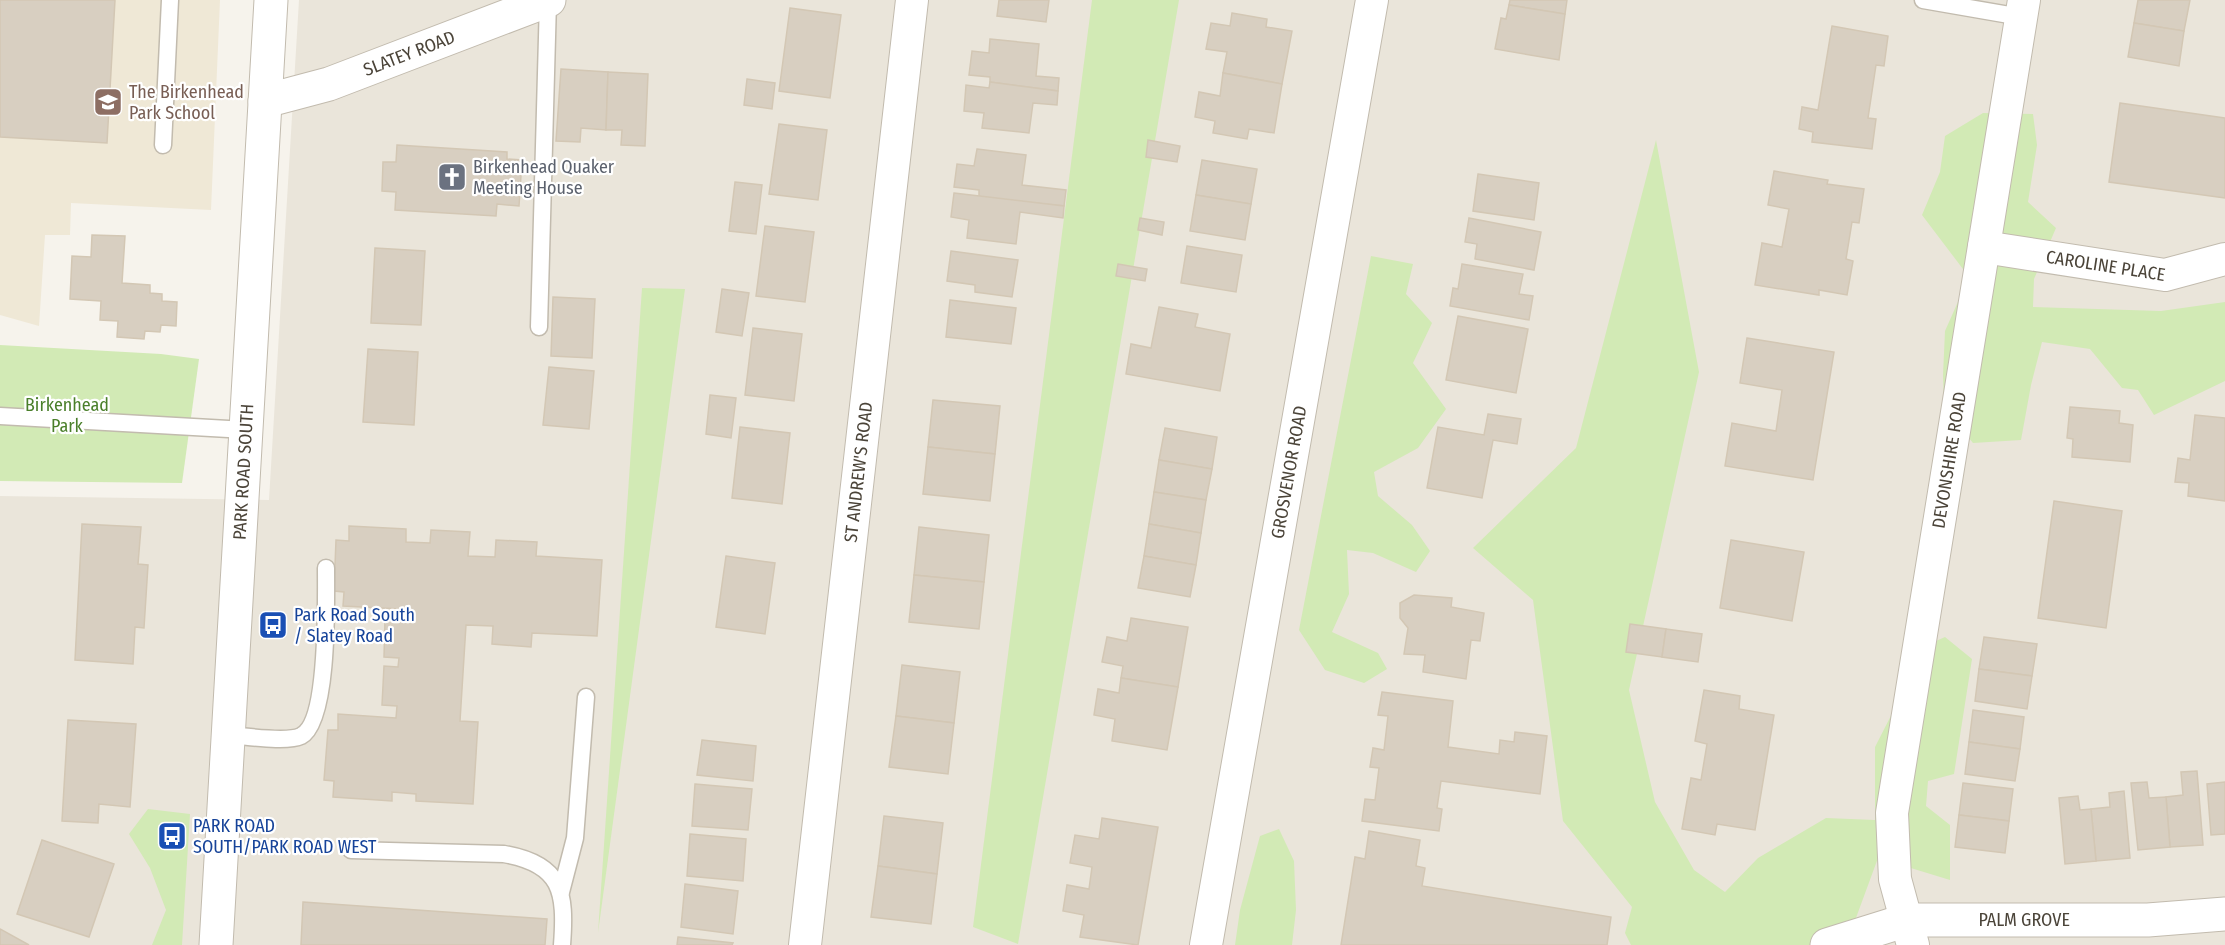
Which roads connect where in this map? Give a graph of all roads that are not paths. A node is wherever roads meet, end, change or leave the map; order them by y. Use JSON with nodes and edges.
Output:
{"nodes":[{"id":1,"x":170,"y":0,"type":"edge"},
{"id":2,"x":271,"y":0,"type":"edge"},
{"id":3,"x":549,"y":0,"type":"edge"},
{"id":4,"x":912,"y":0,"type":"edge"},
{"id":5,"x":1372,"y":0,"type":"edge"},
{"id":6,"x":1923,"y":0,"type":"edge"},
{"id":7,"x":2023,"y":9,"type":"edge"},
{"id":8,"x":265,"y":101,"type":"junction"},
{"id":9,"x":162,"y":145,"type":"dead end"},
{"id":10,"x":1984,"y":248,"type":"junction"},
{"id":11,"x":2225,"y":259,"type":"edge"},
{"id":12,"x":539,"y":327,"type":"dead end"},
{"id":13,"x":0,"y":416,"type":"edge"},
{"id":14,"x":246,"y":430,"type":"junction"},
{"id":15,"x":326,"y":568,"type":"dead end"},
{"id":16,"x":586,"y":697,"type":"dead end"},
{"id":17,"x":228,"y":735,"type":"junction"},
{"id":18,"x":351,"y":850,"type":"dead end"},
{"id":19,"x":561,"y":892,"type":"junction"},
{"id":20,"x":2225,"y":914,"type":"edge"},
{"id":21,"x":1910,"y":933,"type":"edge"},
{"id":22,"x":216,"y":945,"type":"edge"},
{"id":23,"x":562,"y":945,"type":"edge"},
{"id":24,"x":805,"y":945,"type":"edge"},
{"id":25,"x":1206,"y":945,"type":"edge"},
{"id":26,"x":1827,"y":945,"type":"edge"}],
"edges":[{"from":1,"to":9,"type":"lane"},
{"from":2,"to":8,"type":"street","name":"PARK ROAD SOUTH"},
{"from":3,"to":8,"type":"street","name":"SLATEY ROAD"},
{"from":3,"to":12,"type":"lane"},
{"from":4,"to":24,"type":"street","name":"ST ANDREW'S ROAD"},
{"from":5,"to":25,"type":"street","name":"GROSVENOR ROAD"},
{"from":6,"to":7,"type":"lane"},
{"from":7,"to":10,"type":"street","name":"DEVONSHIRE ROAD"},
{"from":8,"to":14,"type":"street","name":"PARK ROAD SOUTH"},
{"from":10,"to":11,"type":"street","name":"CAROLINE PLACE"},
{"from":10,"to":21,"type":"street","name":"DEVONSHIRE ROAD"},
{"from":13,"to":14,"type":"lane"},
{"from":14,"to":17,"type":"street","name":"PARK ROAD SOUTH"},
{"from":15,"to":17,"type":"lane"},
{"from":16,"to":19,"type":"lane"},
{"from":17,"to":22,"type":"street","name":"PARK ROAD SOUTH"},
{"from":18,"to":19,"type":"lane"},
{"from":19,"to":23,"type":"lane"},
{"from":20,"to":21,"type":"street","name":"PALM GROVE"},
{"from":21,"to":26,"type":"street","name":"PALM GROVE"}]}
